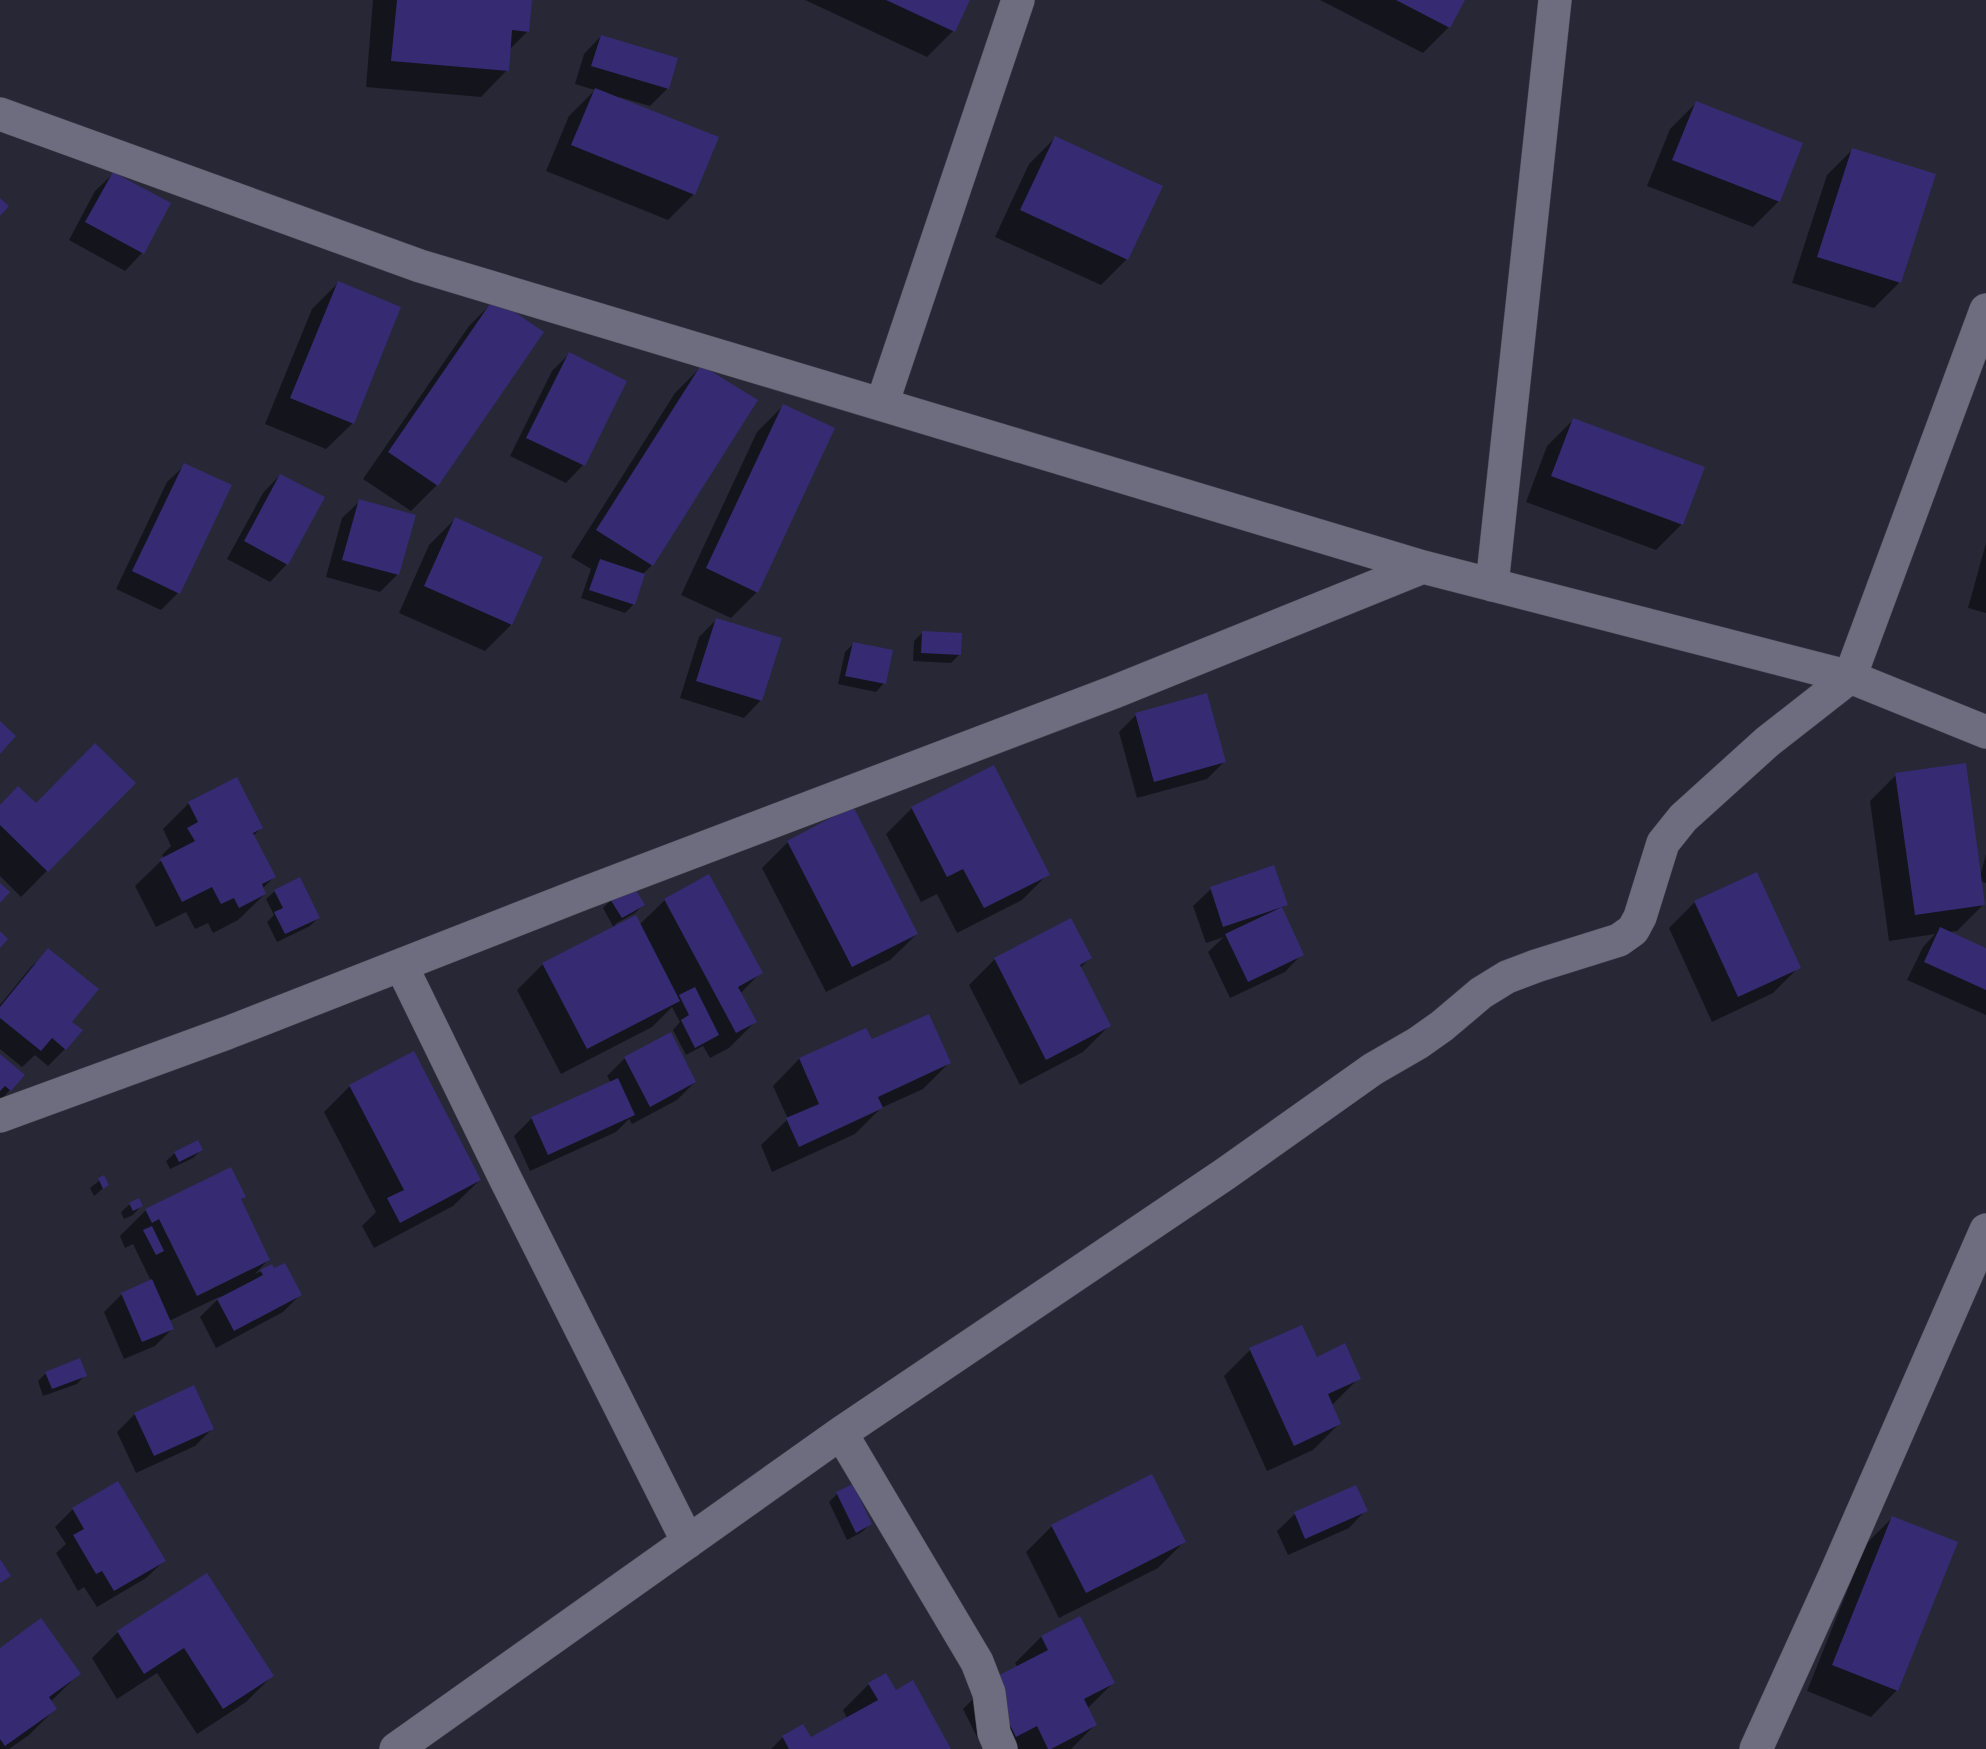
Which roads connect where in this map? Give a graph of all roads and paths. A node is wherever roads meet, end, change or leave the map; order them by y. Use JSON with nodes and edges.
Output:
{"nodes":[{"id":1,"x":1018,"y":0,"type":"edge"},
{"id":2,"x":1555,"y":0,"type":"edge"},
{"id":3,"x":0,"y":114,"type":"edge"},
{"id":4,"x":1986,"y":310,"type":"edge"},
{"id":5,"x":882,"y":404,"type":"junction"},
{"id":6,"x":1423,"y":567,"type":"junction"},
{"id":7,"x":1492,"y":585,"type":"junction"},
{"id":8,"x":1850,"y":677,"type":"junction"},
{"id":9,"x":1986,"y":732,"type":"edge"},
{"id":10,"x":401,"y":965,"type":"junction"},
{"id":11,"x":0,"y":1116,"type":"edge"},
{"id":12,"x":1986,"y":1230,"type":"edge"},
{"id":13,"x":841,"y":1433,"type":"junction"},
{"id":14,"x":688,"y":1542,"type":"junction"},
{"id":15,"x":396,"y":1749,"type":"edge"},
{"id":16,"x":1001,"y":1749,"type":"edge"},
{"id":17,"x":1756,"y":1749,"type":"edge"}],
"edges":[{"from":1,"to":5,"type":"street"},
{"from":2,"to":7,"type":"street"},
{"from":3,"to":5,"type":"street"},
{"from":4,"to":8,"type":"street"},
{"from":5,"to":6,"type":"street"},
{"from":6,"to":7,"type":"street"},
{"from":6,"to":10,"type":"street"},
{"from":7,"to":8,"type":"street"},
{"from":8,"to":9,"type":"street"},
{"from":8,"to":13,"type":"street"},
{"from":10,"to":11,"type":"street"},
{"from":10,"to":14,"type":"street"},
{"from":12,"to":17,"type":"street"},
{"from":13,"to":14,"type":"street"},
{"from":13,"to":16,"type":"street"},
{"from":14,"to":15,"type":"street"}]}
